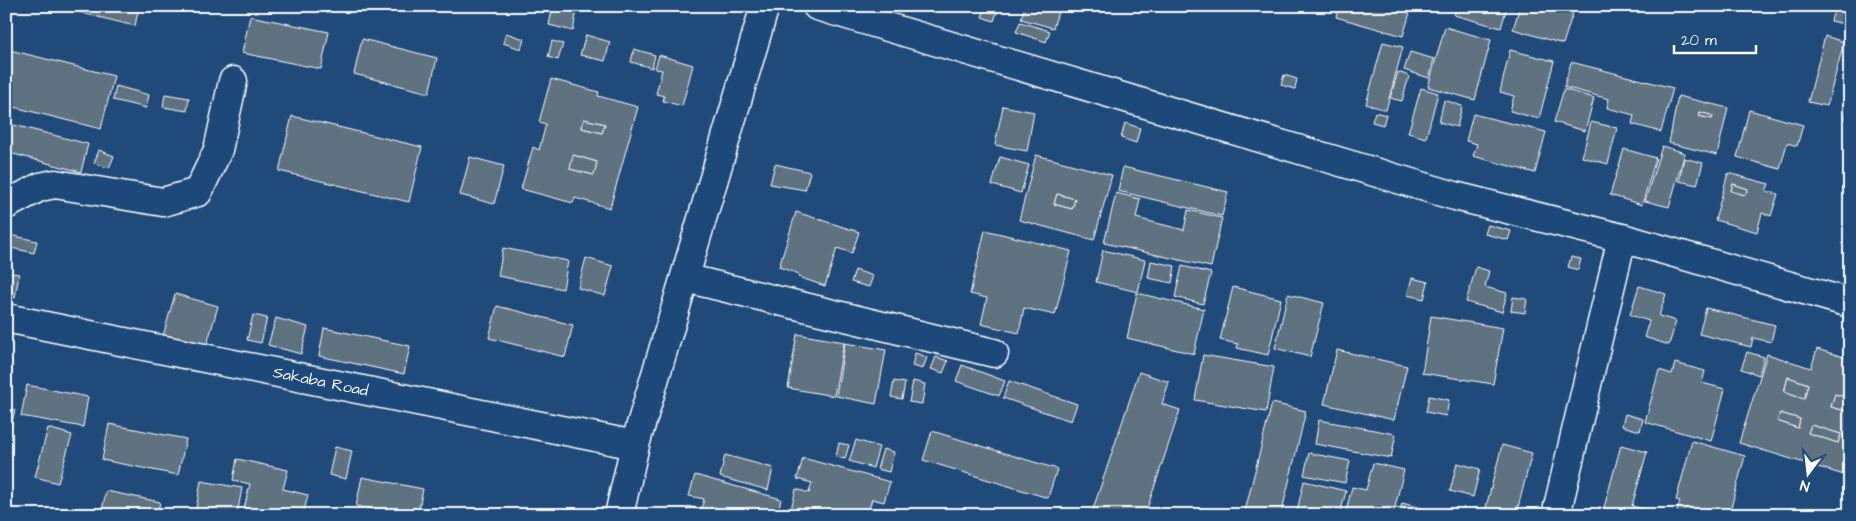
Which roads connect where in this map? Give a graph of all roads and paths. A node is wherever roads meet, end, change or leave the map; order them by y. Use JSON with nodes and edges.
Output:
{"nodes":[{"id":1,"x":764,"y":6,"type":"edge"},
{"id":2,"x":817,"y":6,"type":"edge"},
{"id":3,"x":233,"y":82,"type":"dead end"},
{"id":4,"x":6,"y":205,"type":"edge"},
{"id":5,"x":1622,"y":238,"type":"junction"},
{"id":6,"x":685,"y":278,"type":"junction"},
{"id":7,"x":1850,"y":304,"type":"edge"},
{"id":8,"x":6,"y":318,"type":"edge"},
{"id":9,"x":994,"y":352,"type":"dead end"},
{"id":10,"x":635,"y":445,"type":"junction"},
{"id":11,"x":619,"y":515,"type":"edge"},
{"id":12,"x":1556,"y":515,"type":"edge"}],
"edges":[{"from":1,"to":6,"type":"street"},
{"from":2,"to":5,"type":"street"},
{"from":3,"to":4,"type":"street"},
{"from":5,"to":7,"type":"street"},
{"from":5,"to":12,"type":"street"},
{"from":6,"to":9,"type":"street"},
{"from":6,"to":10,"type":"street"},
{"from":8,"to":10,"type":"street","name":"Sakaba Road"},
{"from":10,"to":11,"type":"street"}]}
